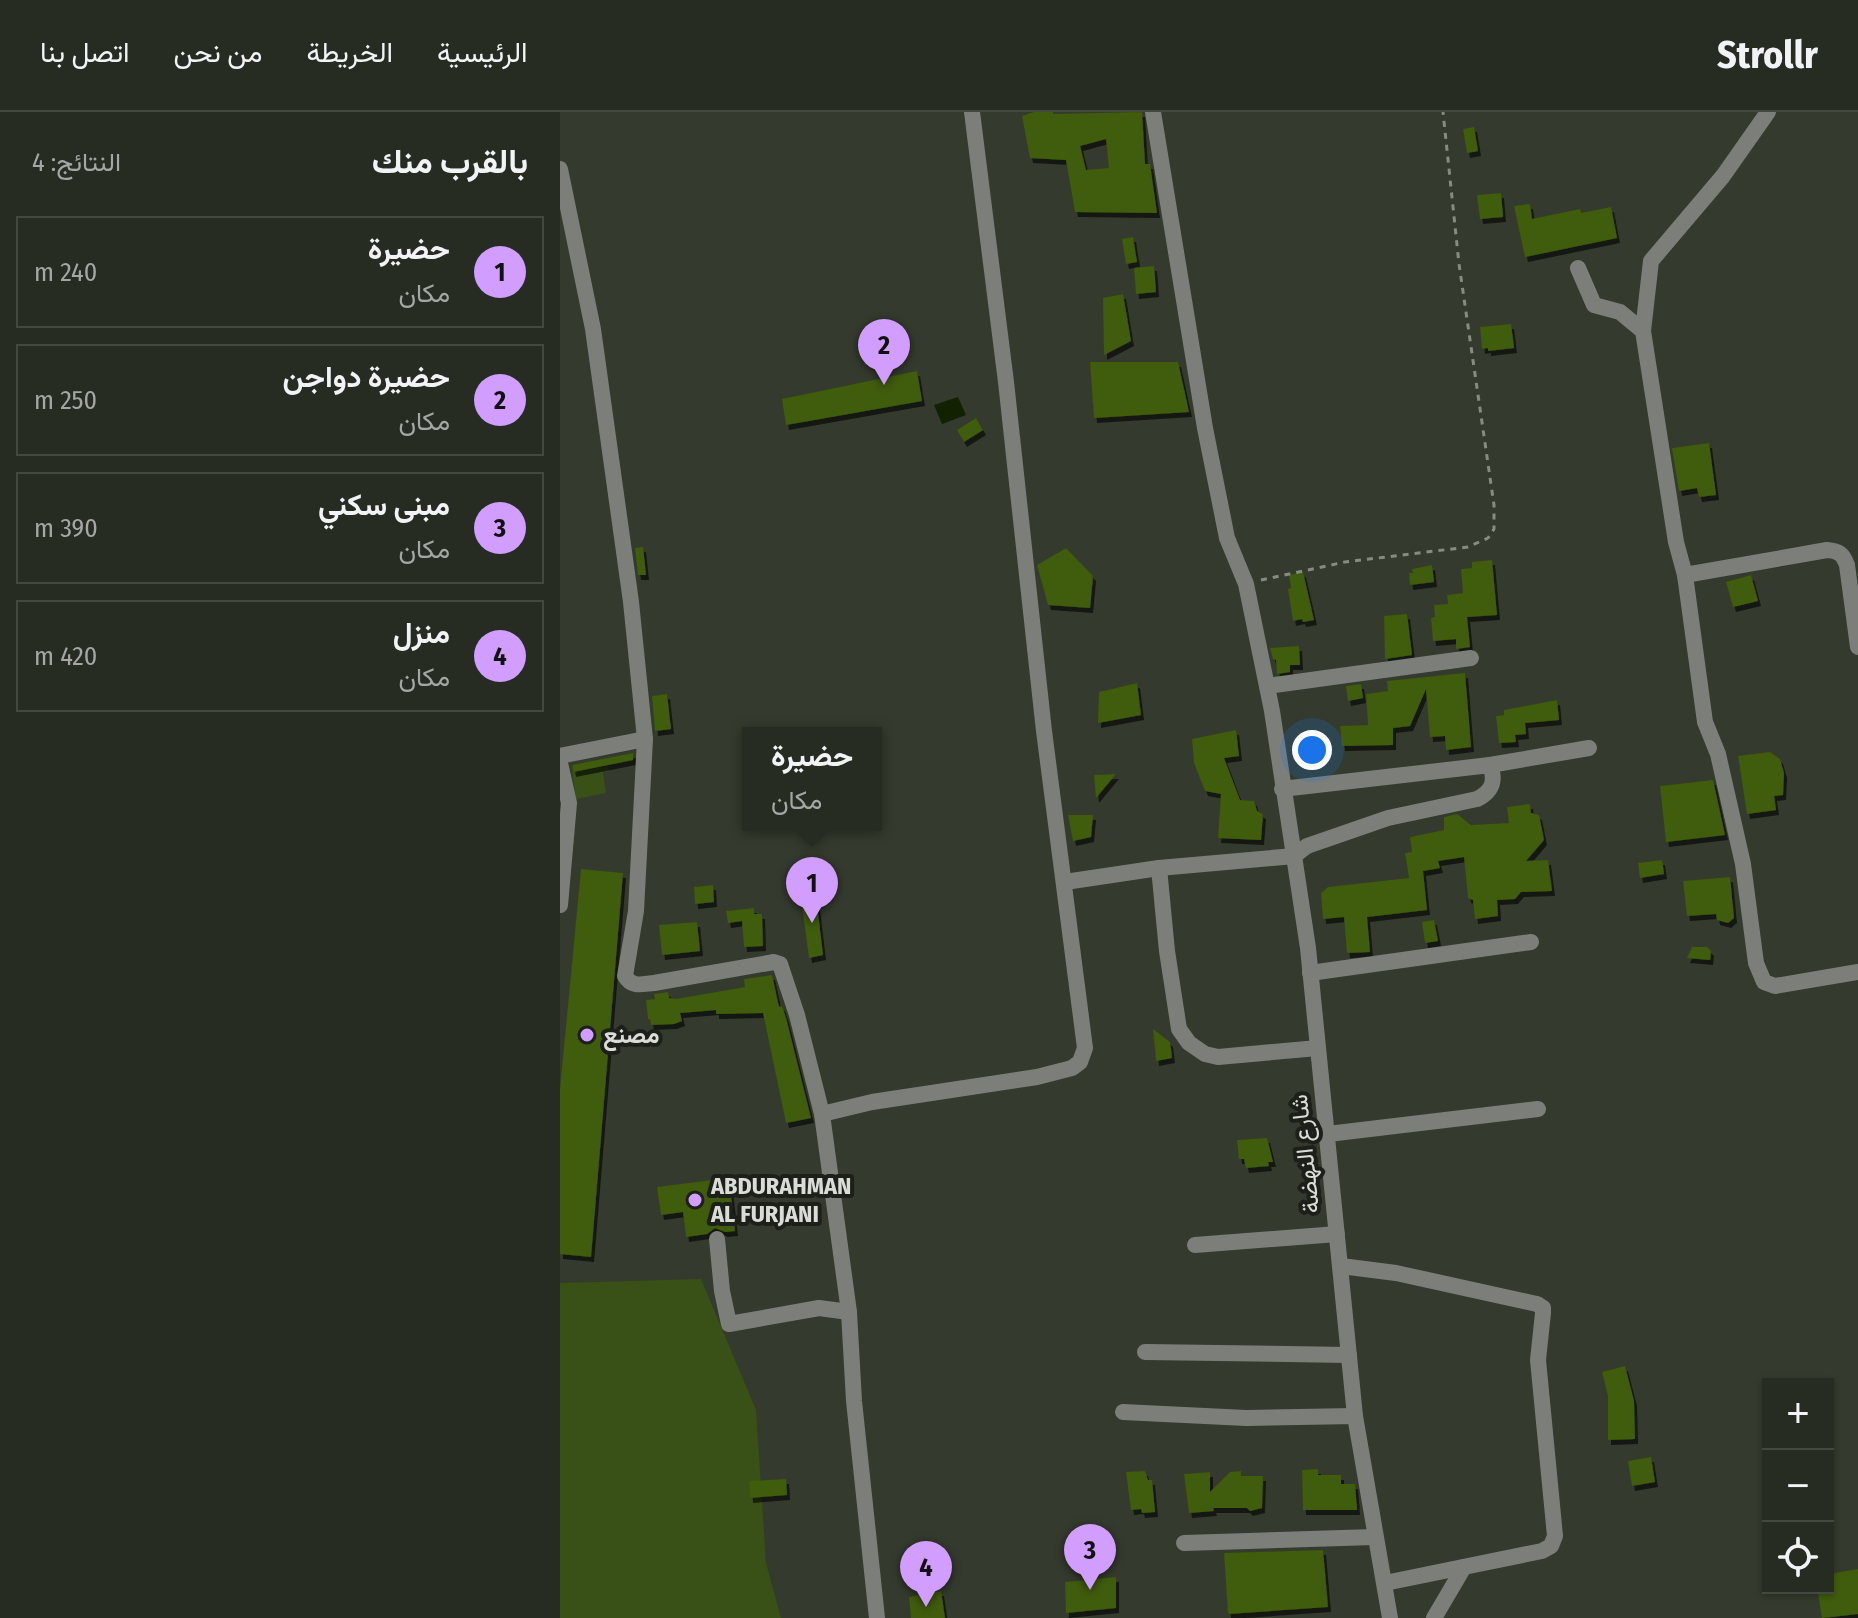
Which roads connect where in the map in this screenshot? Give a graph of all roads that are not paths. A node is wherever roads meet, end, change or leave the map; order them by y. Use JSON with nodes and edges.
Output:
{"nodes":[{"id":1,"x":972,"y":112,"type":"edge"},
{"id":2,"x":1153,"y":112,"type":"edge"},
{"id":3,"x":1768,"y":112,"type":"edge"},
{"id":4,"x":560,"y":169,"type":"edge"},
{"id":5,"x":1578,"y":268,"type":"dead end"},
{"id":6,"x":1643,"y":331,"type":"junction"},
{"id":7,"x":1685,"y":575,"type":"junction"},
{"id":8,"x":1858,"y":647,"type":"edge"},
{"id":9,"x":1471,"y":658,"type":"dead end"},
{"id":10,"x":1267,"y":686,"type":"junction"},
{"id":11,"x":645,"y":739,"type":"junction"},
{"id":12,"x":1589,"y":748,"type":"dead end"},
{"id":13,"x":560,"y":756,"type":"edge"},
{"id":14,"x":560,"y":763,"type":"edge"},
{"id":15,"x":1490,"y":765,"type":"junction"},
{"id":16,"x":1282,"y":789,"type":"junction"},
{"id":17,"x":1294,"y":856,"type":"junction"},
{"id":18,"x":1159,"y":868,"type":"junction"},
{"id":19,"x":1065,"y":882,"type":"junction"},
{"id":20,"x":560,"y":905,"type":"edge"},
{"id":21,"x":1531,"y":942,"type":"dead end"},
{"id":22,"x":1858,"y":972,"type":"edge"},
{"id":23,"x":1310,"y":973,"type":"junction"},
{"id":24,"x":1318,"y":1048,"type":"junction"},
{"id":25,"x":1538,"y":1109,"type":"dead end"},
{"id":26,"x":822,"y":1114,"type":"junction"},
{"id":27,"x":1328,"y":1134,"type":"junction"},
{"id":28,"x":1337,"y":1234,"type":"junction"},
{"id":29,"x":717,"y":1239,"type":"dead end"},
{"id":30,"x":1195,"y":1245,"type":"dead end"},
{"id":31,"x":1341,"y":1266,"type":"junction"},
{"id":32,"x":849,"y":1312,"type":"junction"},
{"id":33,"x":1145,"y":1352,"type":"dead end"},
{"id":34,"x":1349,"y":1355,"type":"junction"},
{"id":35,"x":1123,"y":1412,"type":"dead end"},
{"id":36,"x":1355,"y":1416,"type":"junction"},
{"id":37,"x":1374,"y":1537,"type":"junction"},
{"id":38,"x":1184,"y":1543,"type":"dead end"},
{"id":39,"x":1464,"y":1567,"type":"junction"},
{"id":40,"x":1385,"y":1583,"type":"junction"},
{"id":41,"x":877,"y":1618,"type":"edge"},
{"id":42,"x":1390,"y":1618,"type":"edge"},
{"id":43,"x":1434,"y":1618,"type":"edge"}],
"edges":[{"from":1,"to":19,"type":"street"},
{"from":2,"to":10,"type":"street","name":"شارع النهضة"},
{"from":3,"to":6,"type":"street"},
{"from":4,"to":11,"type":"street"},
{"from":5,"to":6,"type":"street"},
{"from":6,"to":7,"type":"street"},
{"from":7,"to":8,"type":"street"},
{"from":7,"to":22,"type":"street"},
{"from":9,"to":10,"type":"street"},
{"from":10,"to":16,"type":"street","name":"شارع النهضة"},
{"from":11,"to":13,"type":"street"},
{"from":11,"to":26,"type":"street"},
{"from":12,"to":15,"type":"street"},
{"from":14,"to":20,"type":"street"},
{"from":15,"to":16,"type":"street"},
{"from":15,"to":17,"type":"street"},
{"from":16,"to":17,"type":"street","name":"شارع النهضة"},
{"from":17,"to":18,"type":"street"},
{"from":17,"to":23,"type":"street","name":"شارع النهضة"},
{"from":18,"to":19,"type":"street"},
{"from":18,"to":24,"type":"street"},
{"from":19,"to":26,"type":"street"},
{"from":21,"to":23,"type":"street"},
{"from":23,"to":24,"type":"street","name":"شارع النهضة"},
{"from":24,"to":27,"type":"street","name":"شارع النهضة"},
{"from":25,"to":27,"type":"street"},
{"from":26,"to":32,"type":"street"},
{"from":27,"to":28,"type":"street","name":"شارع النهضة"},
{"from":28,"to":30,"type":"street"},
{"from":28,"to":31,"type":"street","name":"شارع النهضة"},
{"from":29,"to":32,"type":"street"},
{"from":31,"to":34,"type":"street","name":"شارع النهضة"},
{"from":31,"to":39,"type":"street"},
{"from":32,"to":41,"type":"street"},
{"from":33,"to":34,"type":"street"},
{"from":34,"to":36,"type":"street","name":"شارع النهضة"},
{"from":35,"to":36,"type":"street"},
{"from":36,"to":37,"type":"street","name":"شارع النهضة"},
{"from":37,"to":38,"type":"street"},
{"from":37,"to":40,"type":"street","name":"شارع النهضة"},
{"from":39,"to":40,"type":"street"},
{"from":39,"to":43,"type":"street"},
{"from":40,"to":42,"type":"street","name":"شارع النهضة"}]}
